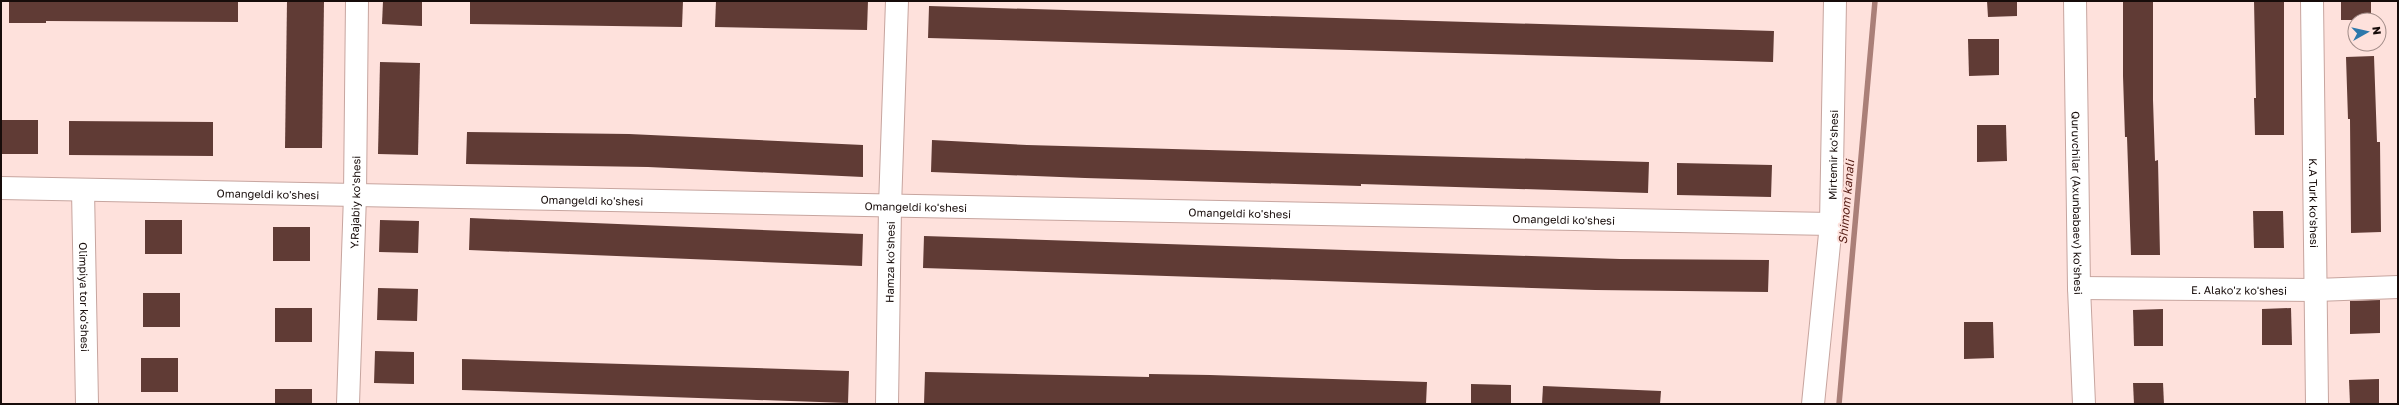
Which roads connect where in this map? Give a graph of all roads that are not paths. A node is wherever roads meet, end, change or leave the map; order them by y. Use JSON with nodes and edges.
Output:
{"nodes":[{"id":1,"x":357,"y":1,"type":"edge"},
{"id":2,"x":897,"y":1,"type":"edge"},
{"id":3,"x":1835,"y":1,"type":"edge"},
{"id":4,"x":2075,"y":1,"type":"edge"},
{"id":5,"x":2312,"y":1,"type":"edge"},
{"id":6,"x":1,"y":188,"type":"edge"},
{"id":7,"x":83,"y":190,"type":"junction"},
{"id":8,"x":355,"y":195,"type":"junction"},
{"id":9,"x":890,"y":207,"type":"junction"},
{"id":10,"x":1831,"y":224,"type":"junction"},
{"id":11,"x":2398,"y":287,"type":"edge"},
{"id":12,"x":2079,"y":288,"type":"junction"},
{"id":13,"x":2316,"y":290,"type":"junction"},
{"id":14,"x":87,"y":404,"type":"edge"},
{"id":15,"x":348,"y":404,"type":"edge"},
{"id":16,"x":887,"y":404,"type":"edge"},
{"id":17,"x":1813,"y":404,"type":"edge"},
{"id":18,"x":2084,"y":404,"type":"edge"},
{"id":19,"x":2317,"y":404,"type":"edge"}],
"edges":[{"from":1,"to":8,"type":"street","name":"Y.Rajabiy ko'shesi"},
{"from":2,"to":9,"type":"street","name":"Hamza ko'shesi"},
{"from":3,"to":10,"type":"street","name":"Mirtemir ko'shesi"},
{"from":4,"to":12,"type":"street","name":"Quruvchilar (Axunbabaev) ko'shesi"},
{"from":5,"to":13,"type":"street","name":"K.A Turk ko'shesi"},
{"from":6,"to":7,"type":"street","name":"Omangeldi ko'shesi"},
{"from":7,"to":8,"type":"street","name":"Omangeldi ko'shesi"},
{"from":7,"to":14,"type":"street","name":"Olimpiya tor ko'shesi"},
{"from":8,"to":9,"type":"street","name":"Omangeldi ko'shesi"},
{"from":8,"to":15,"type":"street","name":"Y.Rajabiy ko'shesi"},
{"from":9,"to":10,"type":"street","name":"Omangeldi ko'shesi"},
{"from":9,"to":16,"type":"street","name":"Hamza ko'shesi"},
{"from":10,"to":17,"type":"street","name":"Mirtemir ko'shesi"},
{"from":11,"to":13,"type":"street","name":"E. Alako'z ko'shesi"},
{"from":12,"to":13,"type":"street","name":"E. Alako'z ko'shesi"},
{"from":12,"to":18,"type":"street","name":"Quruvchilar (Axunbabaev) ko'shesi"},
{"from":13,"to":19,"type":"street","name":"K.A Turk ko'shesi"}]}
